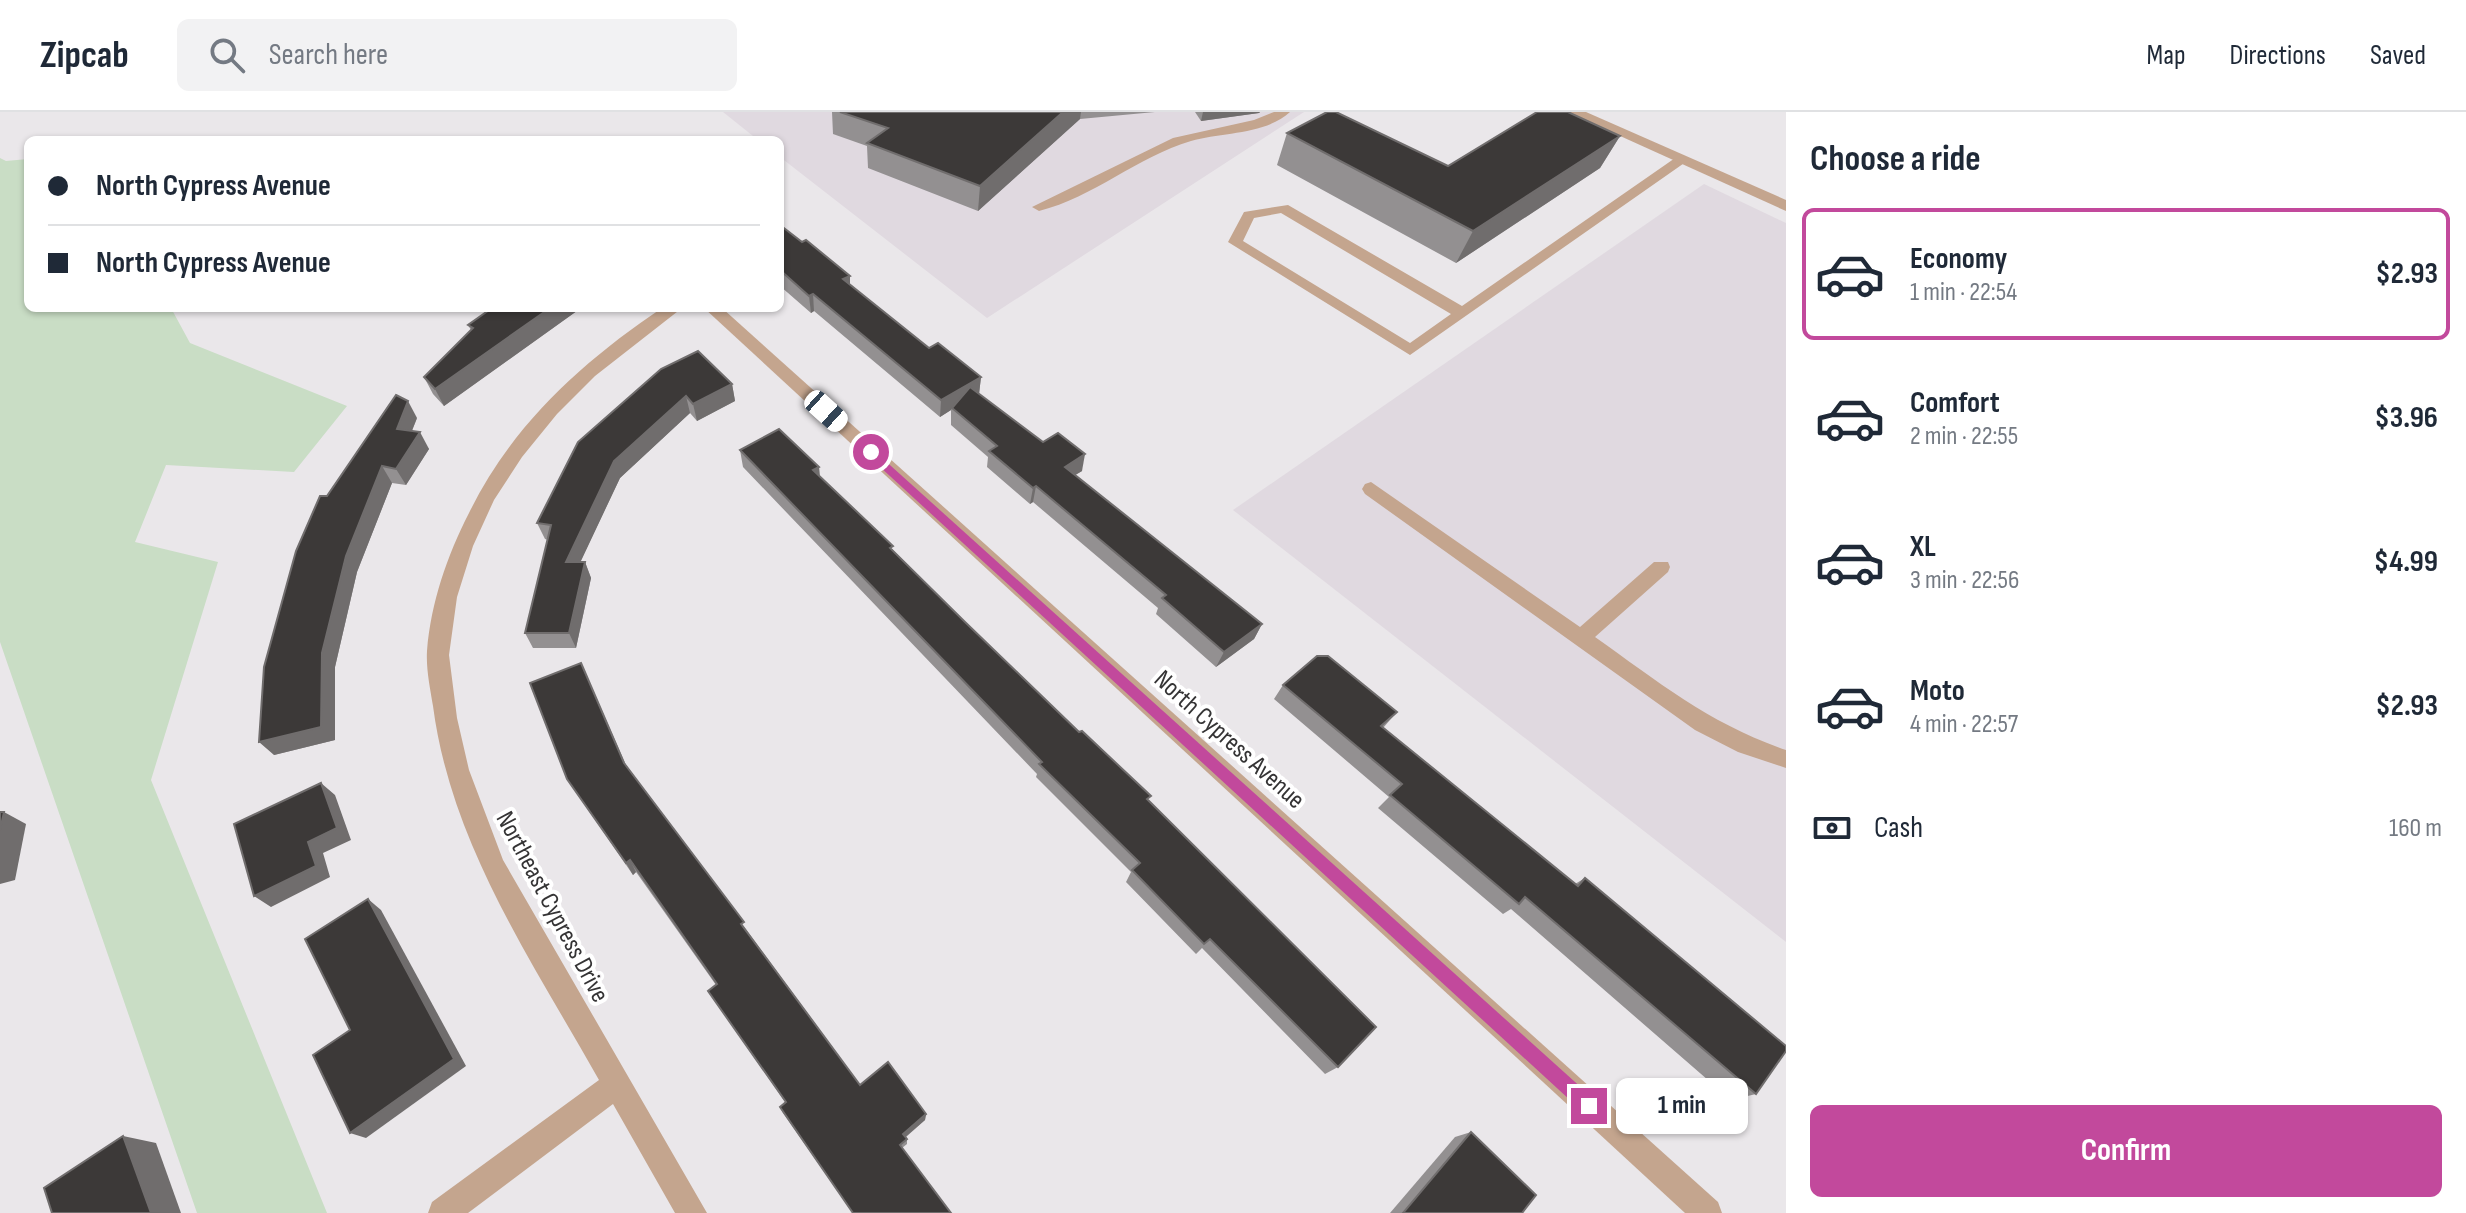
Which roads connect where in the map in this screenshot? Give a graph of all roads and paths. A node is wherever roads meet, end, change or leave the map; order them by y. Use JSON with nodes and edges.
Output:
{"nodes":[{"id":1,"x":1284,"y":112,"type":"edge"},
{"id":2,"x":1574,"y":112,"type":"edge"},
{"id":3,"x":1683,"y":159,"type":"junction"},
{"id":4,"x":1786,"y":206,"type":"edge"},
{"id":5,"x":1039,"y":207,"type":"dead end"},
{"id":6,"x":668,"y":312,"type":"edge"},
{"id":7,"x":716,"y":312,"type":"edge"},
{"id":8,"x":1462,"y":313,"type":"junction"},
{"id":9,"x":1371,"y":489,"type":"dead end"},
{"id":10,"x":1661,"y":567,"type":"dead end"},
{"id":11,"x":1582,"y":637,"type":"junction"},
{"id":12,"x":1786,"y":759,"type":"edge"},
{"id":13,"x":617,"y":1084,"type":"junction"},
{"id":14,"x":443,"y":1213,"type":"edge"},
{"id":15,"x":692,"y":1213,"type":"edge"},
{"id":16,"x":1707,"y":1213,"type":"edge"}],
"edges":[{"from":1,"to":5,"type":"lane"},
{"from":2,"to":3,"type":"street"},
{"from":3,"to":4,"type":"street"},
{"from":3,"to":8,"type":"lane"},
{"from":6,"to":13,"type":"street","name":"Northeast Cypress Drive"},
{"from":7,"to":16,"type":"street","name":"North Cypress Avenue"},
{"from":8,"to":8,"type":"lane"},
{"from":9,"to":11,"type":"lane"},
{"from":10,"to":11,"type":"lane"},
{"from":11,"to":12,"type":"lane"},
{"from":13,"to":14,"type":"street"},
{"from":13,"to":15,"type":"street","name":"Northeast Cypress Drive"}]}
